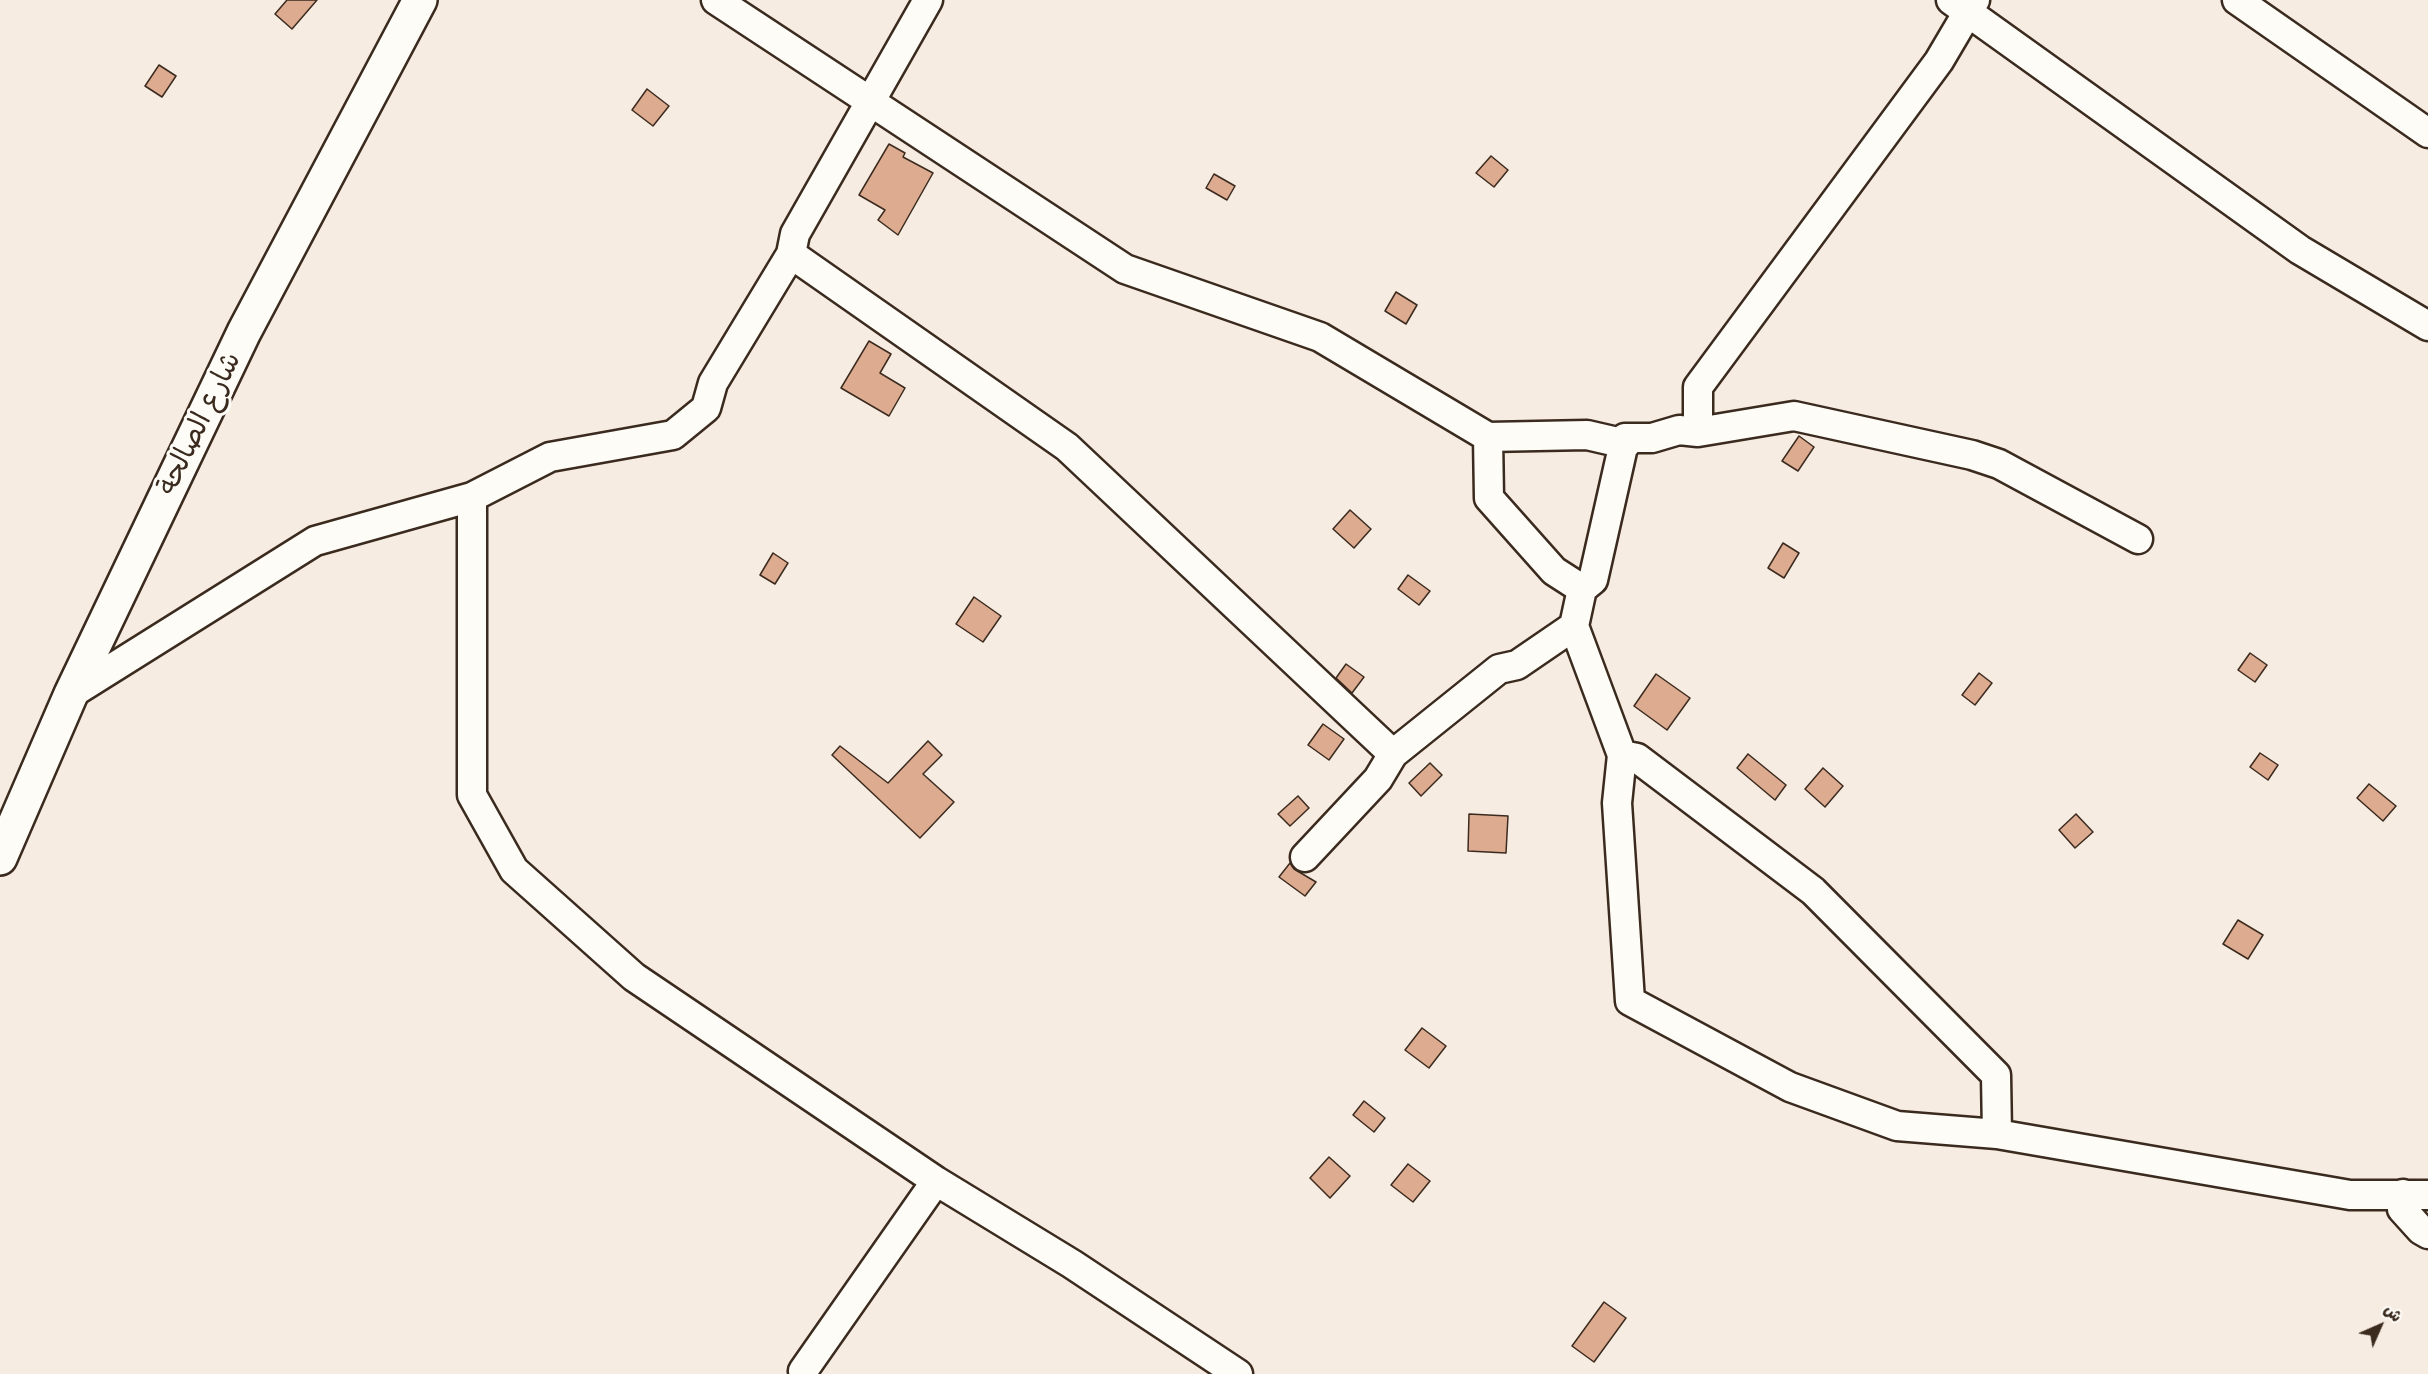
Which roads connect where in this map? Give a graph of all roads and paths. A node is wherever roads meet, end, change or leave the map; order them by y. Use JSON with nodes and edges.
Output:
{"nodes":[{"id":1,"x":420,"y":0,"type":"edge"},
{"id":2,"x":716,"y":0,"type":"edge"},
{"id":3,"x":928,"y":0,"type":"edge"},
{"id":4,"x":2237,"y":0,"type":"edge"},
{"id":5,"x":1964,"y":5,"type":"edge"},
{"id":6,"x":869,"y":101,"type":"junction"},
{"id":7,"x":2428,"y":133,"type":"edge"},
{"id":8,"x":791,"y":254,"type":"junction"},
{"id":9,"x":2428,"y":326,"type":"edge"},
{"id":10,"x":1698,"y":432,"type":"junction"},
{"id":11,"x":1488,"y":437,"type":"junction"},
{"id":12,"x":1624,"y":441,"type":"junction"},
{"id":13,"x":472,"y":497,"type":"junction"},
{"id":14,"x":2138,"y":539,"type":"dead end"},
{"id":15,"x":1582,"y":588,"type":"junction"},
{"id":16,"x":1574,"y":626,"type":"junction"},
{"id":17,"x":71,"y":694,"type":"junction"},
{"id":18,"x":1393,"y":754,"type":"junction"},
{"id":19,"x":1622,"y":754,"type":"junction"},
{"id":20,"x":1305,"y":857,"type":"dead end"},
{"id":21,"x":0,"y":858,"type":"edge"},
{"id":22,"x":1997,"y":1134,"type":"junction"},
{"id":23,"x":936,"y":1181,"type":"junction"},
{"id":24,"x":2416,"y":1195,"type":"edge"},
{"id":25,"x":2428,"y":1234,"type":"edge"},
{"id":26,"x":804,"y":1374,"type":"edge"},
{"id":27,"x":1238,"y":1374,"type":"edge"}],
"edges":[{"from":1,"to":17,"type":"main road","name":"شارع الصالحة"},
{"from":2,"to":6,"type":"street"},
{"from":3,"to":6,"type":"street"},
{"from":4,"to":7,"type":"street"},
{"from":5,"to":9,"type":"street"},
{"from":5,"to":10,"type":"street"},
{"from":6,"to":8,"type":"street"},
{"from":6,"to":11,"type":"street"},
{"from":8,"to":13,"type":"street"},
{"from":8,"to":18,"type":"street"},
{"from":10,"to":12,"type":"street"},
{"from":10,"to":14,"type":"street"},
{"from":11,"to":12,"type":"street"},
{"from":11,"to":15,"type":"street"},
{"from":12,"to":15,"type":"street"},
{"from":13,"to":17,"type":"street"},
{"from":13,"to":23,"type":"street"},
{"from":15,"to":16,"type":"street"},
{"from":16,"to":18,"type":"street"},
{"from":16,"to":19,"type":"street"},
{"from":17,"to":21,"type":"main road","name":"شارع الصالحة"},
{"from":18,"to":20,"type":"street"},
{"from":19,"to":22,"type":"street"},
{"from":19,"to":22,"type":"street"},
{"from":22,"to":24,"type":"street"},
{"from":23,"to":26,"type":"street"},
{"from":23,"to":27,"type":"street"},
{"from":24,"to":25,"type":"street"}]}
